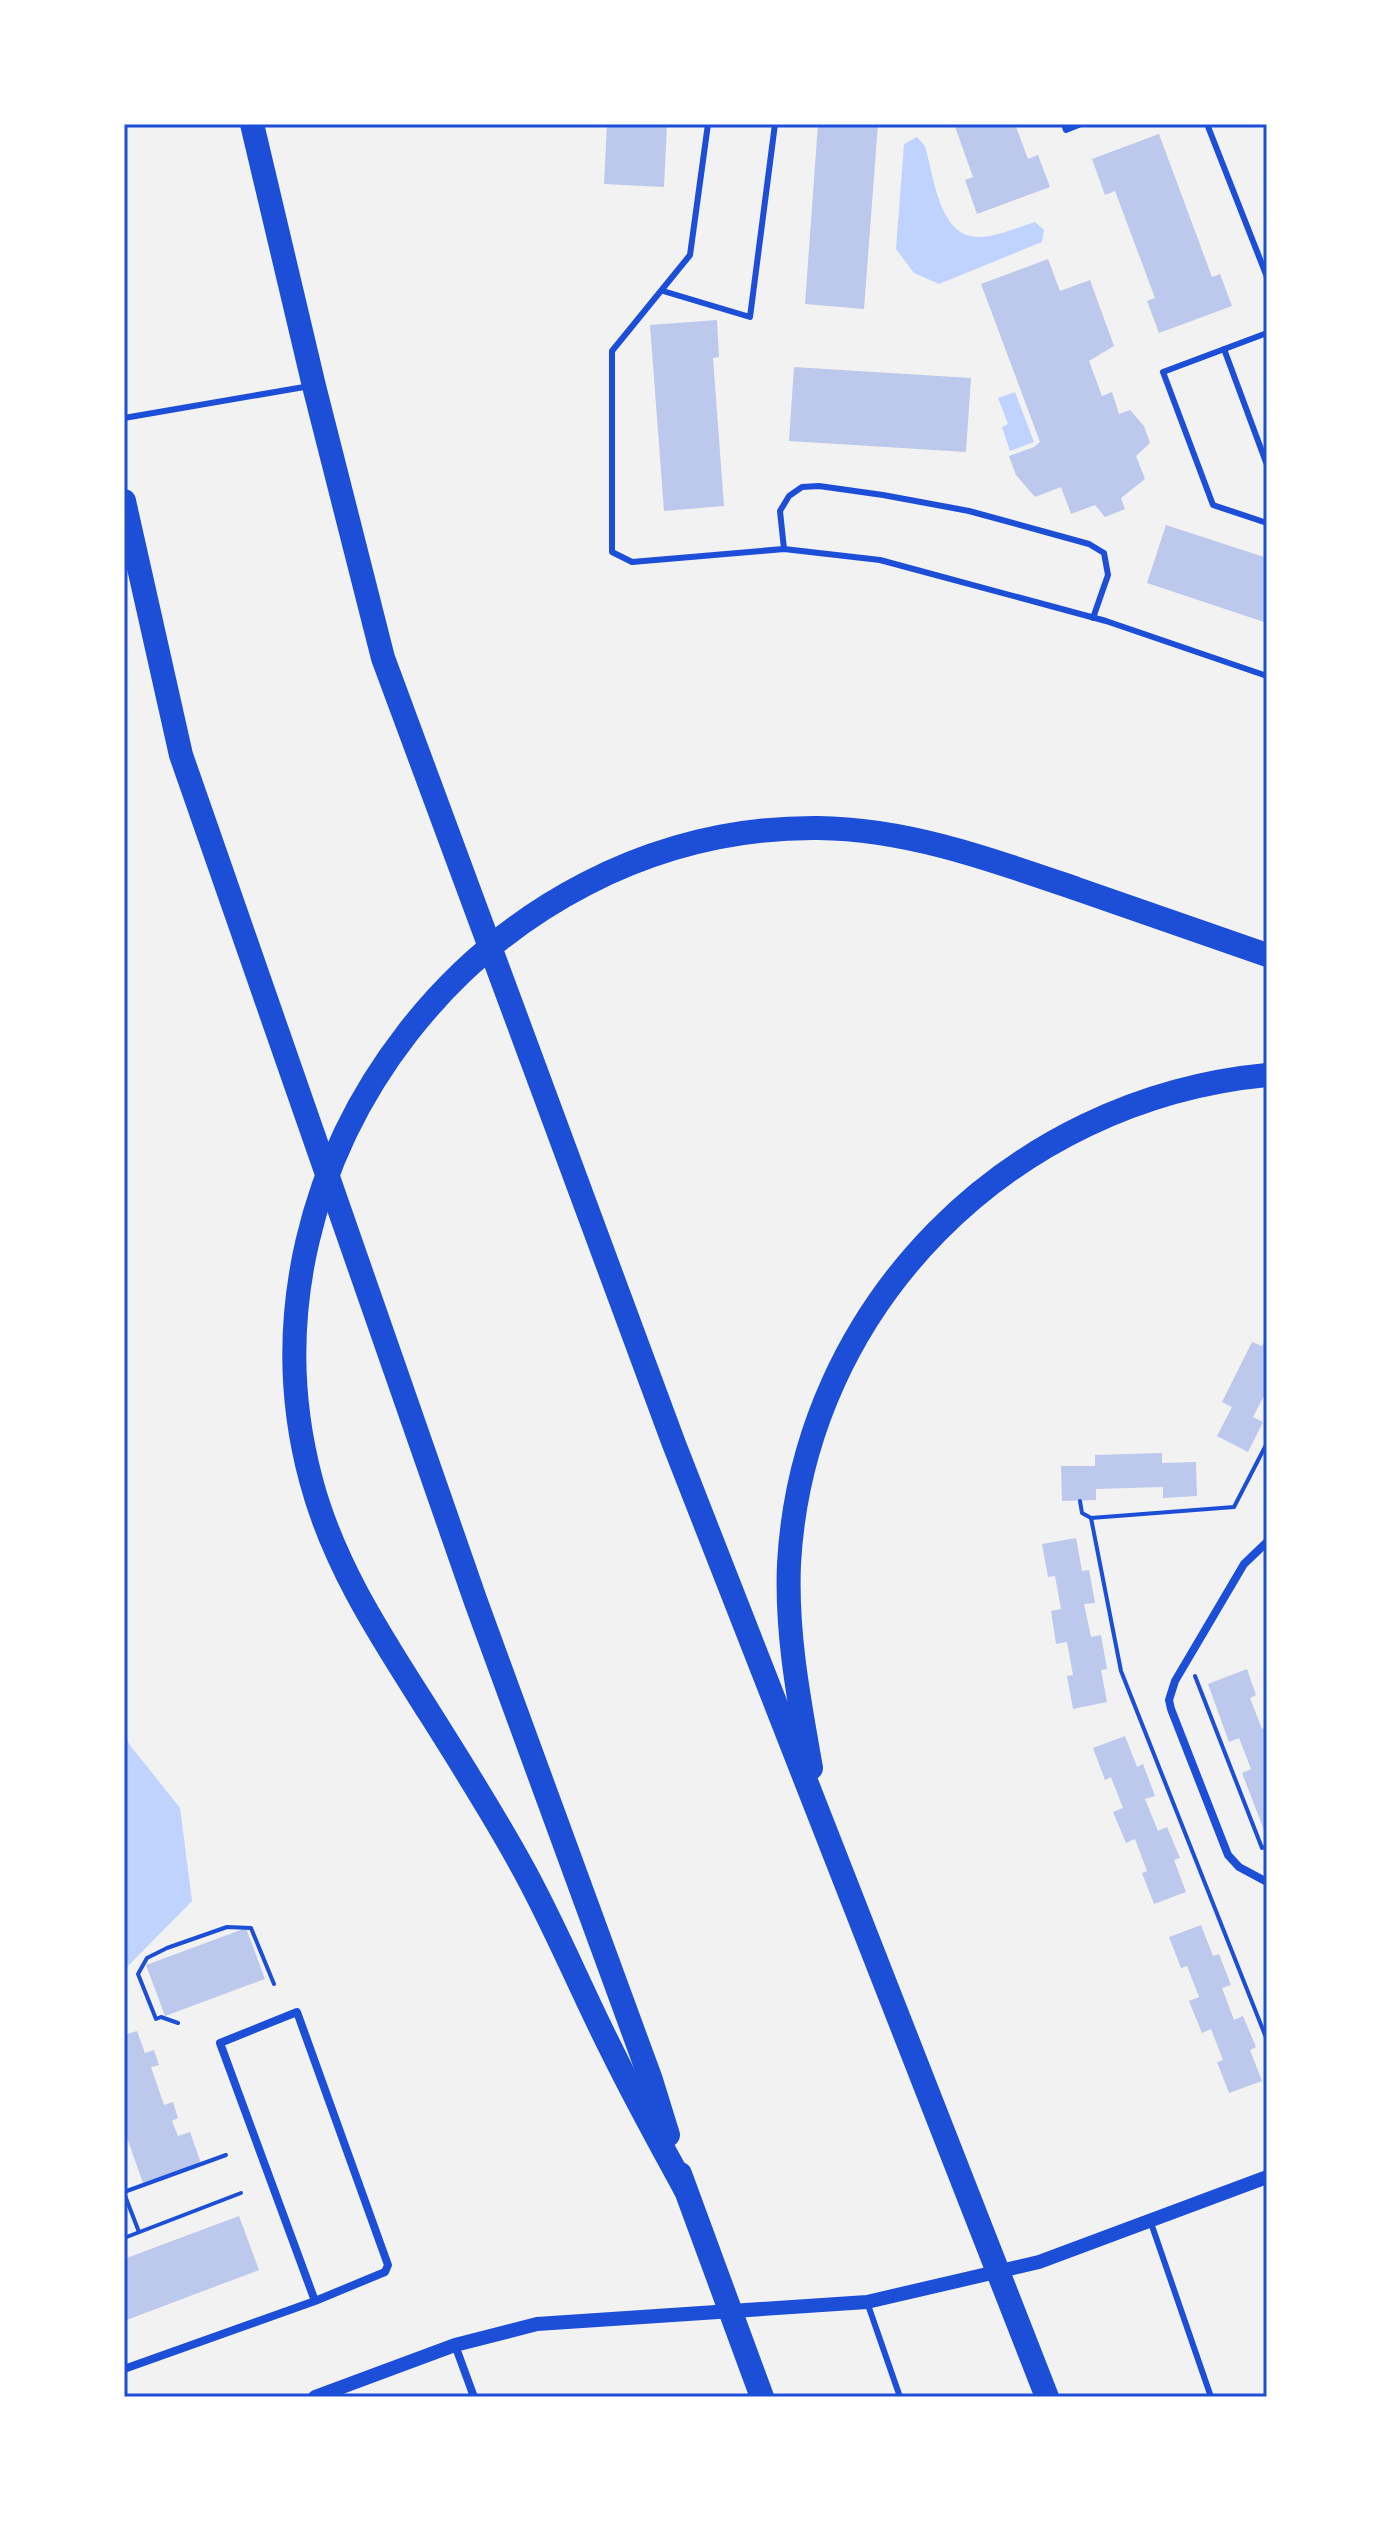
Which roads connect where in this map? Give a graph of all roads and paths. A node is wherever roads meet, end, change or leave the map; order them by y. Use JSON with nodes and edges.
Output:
{"nodes":[{"id":1,"x":252,"y":124,"type":"edge"},
{"id":2,"x":708,"y":124,"type":"edge"},
{"id":3,"x":775,"y":124,"type":"edge"},
{"id":4,"x":1064,"y":124,"type":"edge"},
{"id":5,"x":1081,"y":124,"type":"edge"},
{"id":6,"x":1207,"y":124,"type":"edge"},
{"id":7,"x":1267,"y":277,"type":"edge"},
{"id":8,"x":663,"y":291,"type":"junction"},
{"id":9,"x":1267,"y":333,"type":"edge"},
{"id":10,"x":1224,"y":349,"type":"junction"},
{"id":11,"x":314,"y":386,"type":"junction"},
{"id":12,"x":124,"y":418,"type":"edge"},
{"id":13,"x":1267,"y":465,"type":"edge"},
{"id":14,"x":124,"y":501,"type":"edge"},
{"id":15,"x":1267,"y":523,"type":"edge"},
{"id":16,"x":784,"y":549,"type":"junction"},
{"id":17,"x":1093,"y":618,"type":"junction"},
{"id":18,"x":1267,"y":676,"type":"edge"},
{"id":19,"x":1267,"y":955,"type":"edge"},
{"id":20,"x":1267,"y":1075,"type":"edge"},
{"id":21,"x":1267,"y":1443,"type":"edge"},
{"id":22,"x":1080,"y":1501,"type":"dead end"},
{"id":23,"x":1091,"y":1518,"type":"junction"},
{"id":24,"x":1267,"y":1542,"type":"edge"},
{"id":25,"x":1188,"y":1658,"type":"junction"},
{"id":26,"x":820,"y":1822,"type":"junction"},
{"id":27,"x":1267,"y":1846,"type":"edge"},
{"id":28,"x":1267,"y":1882,"type":"edge"},
{"id":29,"x":274,"y":1984,"type":"dead end"},
{"id":30,"x":178,"y":2023,"type":"dead end"},
{"id":31,"x":1267,"y":2040,"type":"edge"},
{"id":32,"x":226,"y":2155,"type":"dead end"},
{"id":33,"x":1267,"y":2177,"type":"edge"},
{"id":34,"x":685,"y":2189,"type":"junction"},
{"id":35,"x":124,"y":2192,"type":"edge"},
{"id":36,"x":241,"y":2193,"type":"dead end"},
{"id":37,"x":1150,"y":2221,"type":"junction"},
{"id":38,"x":139,"y":2232,"type":"junction"},
{"id":39,"x":124,"y":2238,"type":"edge"},
{"id":40,"x":315,"y":2301,"type":"junction"},
{"id":41,"x":867,"y":2302,"type":"junction"},
{"id":42,"x":455,"y":2345,"type":"junction"},
{"id":43,"x":124,"y":2369,"type":"edge"},
{"id":44,"x":315,"y":2397,"type":"edge"},
{"id":45,"x":474,"y":2397,"type":"edge"},
{"id":46,"x":762,"y":2397,"type":"edge"},
{"id":47,"x":900,"y":2397,"type":"edge"},
{"id":48,"x":1047,"y":2397,"type":"edge"},
{"id":49,"x":1211,"y":2397,"type":"edge"}],
"edges":[{"from":1,"to":11,"type":"highway"},
{"from":2,"to":8,"type":"lane"},
{"from":3,"to":8,"type":"lane"},
{"from":4,"to":5,"type":"lane"},
{"from":6,"to":7,"type":"lane"},
{"from":8,"to":16,"type":"lane"},
{"from":9,"to":10,"type":"lane"},
{"from":10,"to":13,"type":"lane"},
{"from":10,"to":15,"type":"lane"},
{"from":11,"to":12,"type":"lane"},
{"from":11,"to":26,"type":"highway"},
{"from":14,"to":34,"type":"highway"},
{"from":16,"to":17,"type":"lane"},
{"from":16,"to":17,"type":"lane"},
{"from":17,"to":18,"type":"lane"},
{"from":19,"to":34,"type":"highway"},
{"from":20,"to":26,"type":"highway"},
{"from":21,"to":23,"type":"path"},
{"from":22,"to":23,"type":"path"},
{"from":23,"to":31,"type":"path"},
{"from":24,"to":25,"type":"street"},
{"from":25,"to":27,"type":"path"},
{"from":25,"to":28,"type":"street"},
{"from":26,"to":48,"type":"highway"},
{"from":29,"to":30,"type":"path"},
{"from":32,"to":35,"type":"path"},
{"from":33,"to":37,"type":"street"},
{"from":34,"to":46,"type":"highway"},
{"from":35,"to":38,"type":"path"},
{"from":36,"to":38,"type":"path"},
{"from":37,"to":41,"type":"street"},
{"from":37,"to":49,"type":"lane"},
{"from":38,"to":39,"type":"path"},
{"from":40,"to":40,"type":"street"},
{"from":40,"to":43,"type":"street"},
{"from":41,"to":42,"type":"street"},
{"from":41,"to":47,"type":"lane"},
{"from":42,"to":44,"type":"street"},
{"from":42,"to":45,"type":"street"}]}
